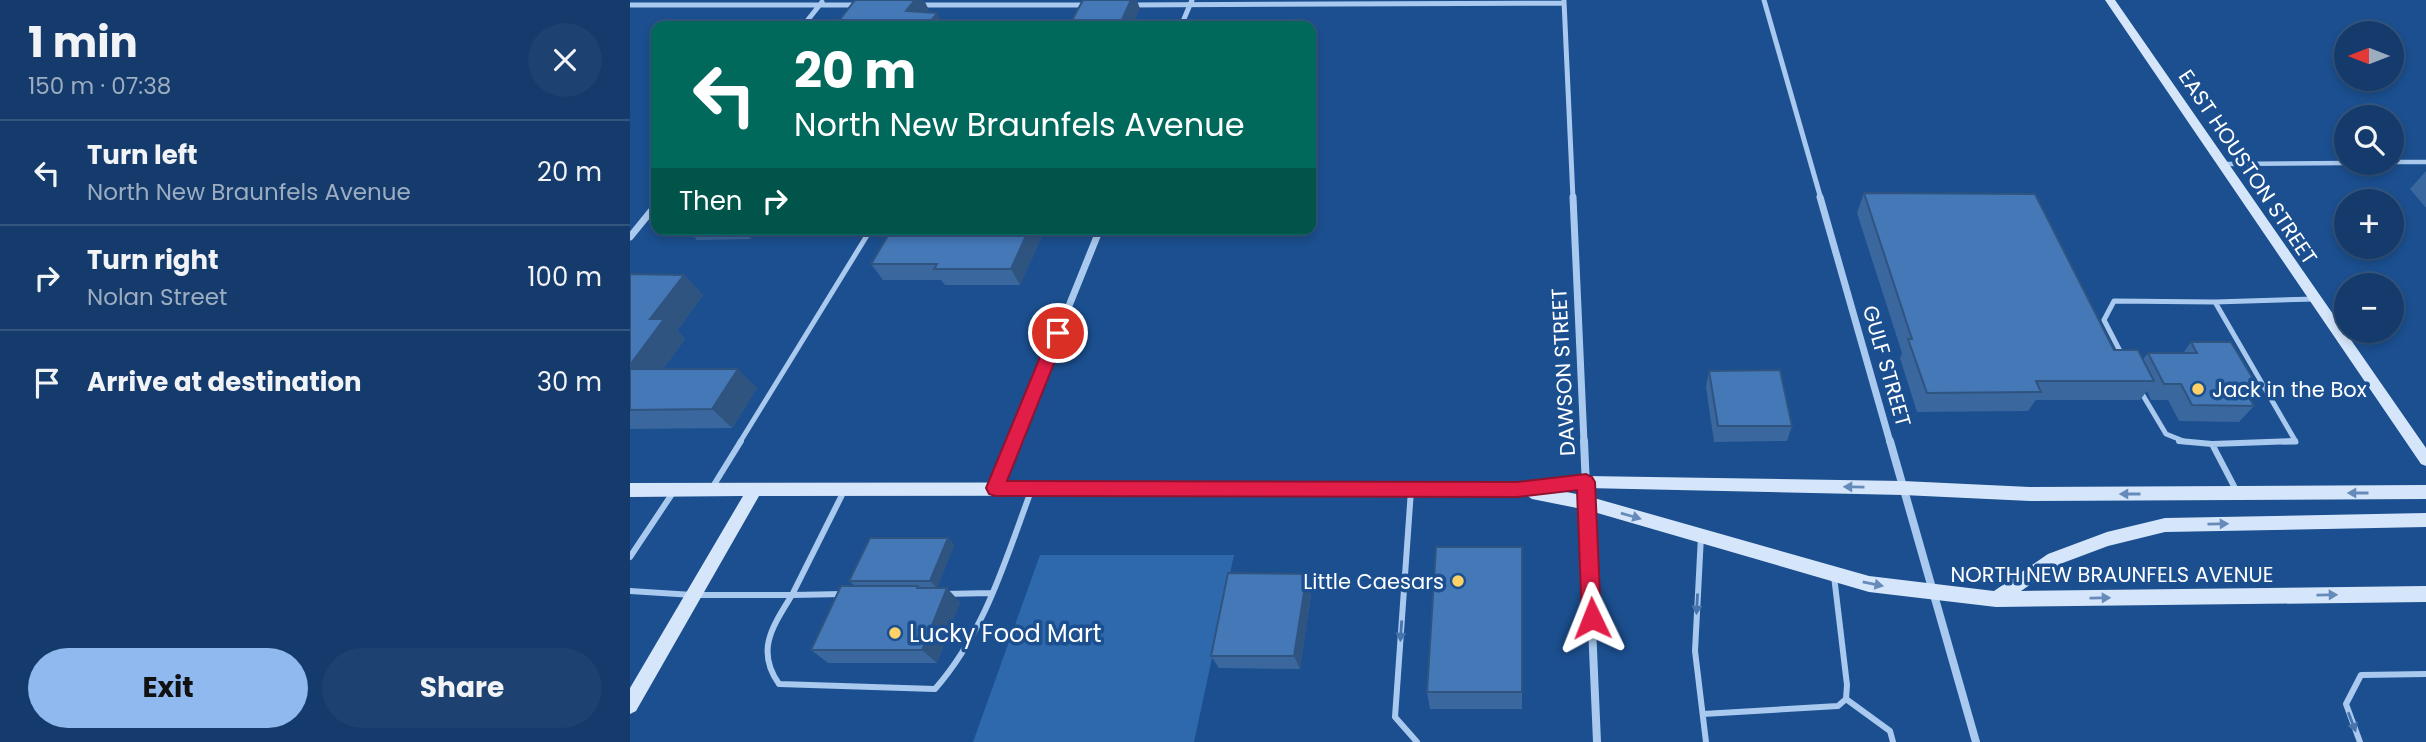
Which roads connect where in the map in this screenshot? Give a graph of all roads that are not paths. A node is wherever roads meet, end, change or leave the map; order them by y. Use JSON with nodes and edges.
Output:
{"nodes":[{"id":1,"x":1764,"y":0,"type":"edge"},
{"id":2,"x":2110,"y":0,"type":"edge"},
{"id":3,"x":822,"y":2,"type":"edge"},
{"id":4,"x":1564,"y":2,"type":"edge"},
{"id":5,"x":1191,"y":3,"type":"edge"},
{"id":6,"x":630,"y":5,"type":"edge"},
{"id":7,"x":861,"y":5,"type":"edge"},
{"id":8,"x":902,"y":5,"type":"edge"},
{"id":9,"x":1094,"y":5,"type":"edge"},
{"id":10,"x":1122,"y":5,"type":"edge"},
{"id":11,"x":807,"y":21,"type":"edge"},
{"id":12,"x":1183,"y":21,"type":"edge"},
{"id":13,"x":2426,"y":162,"type":"edge"},
{"id":14,"x":2334,"y":163,"type":"edge"},
{"id":15,"x":2404,"y":163,"type":"edge"},
{"id":16,"x":2222,"y":164,"type":"junction"},
{"id":17,"x":651,"y":211,"type":"edge"},
{"id":18,"x":867,"y":235,"type":"edge"},
{"id":19,"x":1098,"y":235,"type":"edge"},
{"id":20,"x":630,"y":237,"type":"edge"},
{"id":21,"x":2315,"y":299,"type":"junction"},
{"id":22,"x":2216,"y":302,"type":"junction"},
{"id":23,"x":2127,"y":365,"type":"edge"},
{"id":24,"x":2139,"y":387,"type":"edge"},
{"id":25,"x":2212,"y":444,"type":"junction"},
{"id":26,"x":2426,"y":460,"type":"edge"},
{"id":27,"x":1586,"y":482,"type":"junction"},
{"id":28,"x":995,"y":488,"type":"junction"},
{"id":29,"x":1033,"y":488,"type":"junction"},
{"id":30,"x":1903,"y":488,"type":"junction"},
{"id":31,"x":1517,"y":489,"type":"junction"},
{"id":32,"x":630,"y":490,"type":"edge"},
{"id":33,"x":675,"y":490,"type":"junction"},
{"id":34,"x":710,"y":490,"type":"junction"},
{"id":35,"x":1411,"y":490,"type":"junction"},
{"id":36,"x":754,"y":491,"type":"junction"},
{"id":37,"x":844,"y":491,"type":"junction"},
{"id":38,"x":2426,"y":492,"type":"edge"},
{"id":39,"x":2238,"y":493,"type":"junction"},
{"id":40,"x":1587,"y":503,"type":"junction"},
{"id":41,"x":2426,"y":520,"type":"edge"},
{"id":42,"x":1701,"y":536,"type":"junction"},
{"id":43,"x":631,"y":558,"type":"edge"},
{"id":44,"x":1834,"y":574,"type":"junction"},
{"id":45,"x":630,"y":591,"type":"edge"},
{"id":46,"x":992,"y":593,"type":"junction"},
{"id":47,"x":858,"y":594,"type":"edge"},
{"id":48,"x":938,"y":594,"type":"edge"},
{"id":49,"x":1935,"y":594,"type":"junction"},
{"id":50,"x":2426,"y":594,"type":"edge"},
{"id":51,"x":693,"y":595,"type":"junction"},
{"id":52,"x":792,"y":595,"type":"junction"},
{"id":53,"x":1996,"y":599,"type":"junction"},
{"id":54,"x":2426,"y":674,"type":"edge"},
{"id":55,"x":1846,"y":699,"type":"junction"},
{"id":56,"x":630,"y":705,"type":"edge"},
{"id":57,"x":1703,"y":714,"type":"junction"},
{"id":58,"x":1417,"y":742,"type":"edge"},
{"id":59,"x":1597,"y":742,"type":"edge"},
{"id":60,"x":1706,"y":742,"type":"edge"},
{"id":61,"x":1893,"y":742,"type":"edge"},
{"id":62,"x":1976,"y":742,"type":"edge"},
{"id":63,"x":2360,"y":742,"type":"edge"}],
"edges":[{"from":1,"to":30,"type":"street","name":"GULF STREET"},
{"from":2,"to":16,"type":"main road","name":"EAST HOUSTON STREET"},
{"from":3,"to":6,"type":"street"},
{"from":3,"to":7,"type":"street"},
{"from":3,"to":11,"type":"street"},
{"from":4,"to":5,"type":"street"},
{"from":4,"to":27,"type":"street","name":"DAWSON STREET"},
{"from":5,"to":10,"type":"street"},
{"from":5,"to":12,"type":"street"},
{"from":8,"to":9,"type":"street"},
{"from":13,"to":15,"type":"lane"},
{"from":14,"to":16,"type":"lane"},
{"from":16,"to":21,"type":"main road","name":"EAST HOUSTON STREET"},
{"from":17,"to":20,"type":"street"},
{"from":18,"to":34,"type":"lane"},
{"from":19,"to":28,"type":"street"},
{"from":21,"to":22,"type":"lane"},
{"from":21,"to":26,"type":"main road","name":"EAST HOUSTON STREET"},
{"from":22,"to":23,"type":"lane"},
{"from":22,"to":25,"type":"lane"},
{"from":24,"to":25,"type":"lane"},
{"from":25,"to":39,"type":"lane"},
{"from":30,"to":27,"type":"main road","name":"NORTH NEW BRAUNFELS AVENUE","one_way":true},
{"from":27,"to":31,"type":"main road","name":"NORTH NEW BRAUNFELS AVENUE"},
{"from":27,"to":40,"type":"street","name":"DAWSON STREET"},
{"from":28,"to":29,"type":"main road","name":"NORTH NEW BRAUNFELS AVENUE"},
{"from":28,"to":37,"type":"main road","name":"NORTH NEW BRAUNFELS AVENUE"},
{"from":29,"to":35,"type":"main road","name":"NORTH NEW BRAUNFELS AVENUE"},
{"from":29,"to":46,"type":"lane"},
{"from":39,"to":30,"type":"main road","name":"NORTH NEW BRAUNFELS AVENUE","one_way":true},
{"from":30,"to":49,"type":"street","name":"GULF STREET"},
{"from":31,"to":35,"type":"main road","name":"NORTH NEW BRAUNFELS AVENUE"},
{"from":31,"to":40,"type":"main road","name":"NORTH NEW BRAUNFELS AVENUE"},
{"from":32,"to":33,"type":"main road","name":"NORTH NEW BRAUNFELS AVENUE"},
{"from":33,"to":34,"type":"main road","name":"NORTH NEW BRAUNFELS AVENUE"},
{"from":33,"to":43,"type":"lane"},
{"from":34,"to":36,"type":"main road","name":"NORTH NEW BRAUNFELS AVENUE"},
{"from":35,"to":58,"type":"lane","one_way":true},
{"from":36,"to":37,"type":"main road","name":"NORTH NEW BRAUNFELS AVENUE"},
{"from":36,"to":51,"type":"main road"},
{"from":37,"to":52,"type":"lane"},
{"from":38,"to":39,"type":"main road","name":"NORTH NEW BRAUNFELS AVENUE","one_way":true},
{"from":40,"to":42,"type":"main road","name":"NORTH NEW BRAUNFELS AVENUE","one_way":true},
{"from":40,"to":59,"type":"street","name":"DAWSON STREET"},
{"from":53,"to":41,"type":"main road","one_way":true},
{"from":42,"to":44,"type":"main road","name":"NORTH NEW BRAUNFELS AVENUE"},
{"from":42,"to":57,"type":"lane","one_way":true},
{"from":44,"to":49,"type":"main road","name":"NORTH NEW BRAUNFELS AVENUE","one_way":true},
{"from":44,"to":55,"type":"lane"},
{"from":45,"to":51,"type":"lane"},
{"from":46,"to":48,"type":"lane"},
{"from":46,"to":52,"type":"lane"},
{"from":47,"to":52,"type":"lane"},
{"from":49,"to":53,"type":"main road","name":"NORTH NEW BRAUNFELS AVENUE"},
{"from":49,"to":62,"type":"street","name":"GULF STREET"},
{"from":53,"to":50,"type":"main road","name":"NORTH NEW BRAUNFELS AVENUE","one_way":true},
{"from":51,"to":52,"type":"lane"},
{"from":51,"to":56,"type":"main road"},
{"from":54,"to":63,"type":"lane","one_way":true},
{"from":55,"to":57,"type":"lane"},
{"from":55,"to":61,"type":"lane"},
{"from":57,"to":60,"type":"lane"}]}
